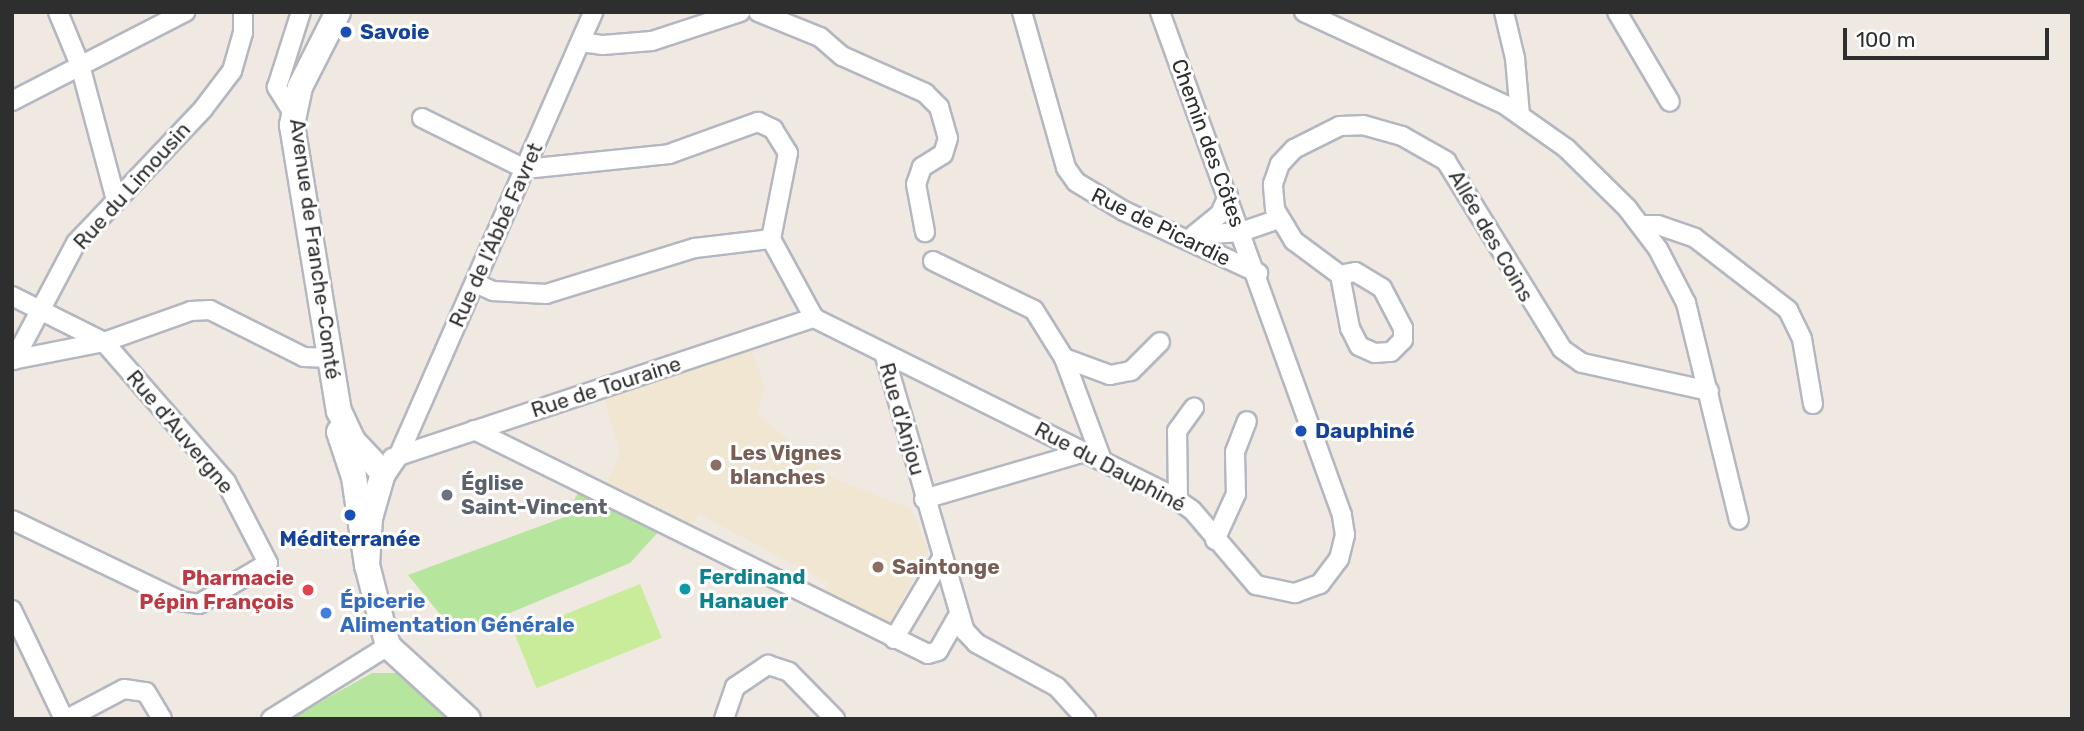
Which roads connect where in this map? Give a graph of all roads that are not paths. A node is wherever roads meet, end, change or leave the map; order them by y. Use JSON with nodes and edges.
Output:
{"nodes":[{"id":1,"x":58,"y":12,"type":"edge"},
{"id":2,"x":185,"y":12,"type":"edge"},
{"id":3,"x":243,"y":12,"type":"edge"},
{"id":4,"x":301,"y":12,"type":"edge"},
{"id":5,"x":338,"y":12,"type":"edge"},
{"id":6,"x":593,"y":12,"type":"edge"},
{"id":7,"x":740,"y":12,"type":"edge"},
{"id":8,"x":758,"y":12,"type":"edge"},
{"id":9,"x":1022,"y":12,"type":"edge"},
{"id":10,"x":1160,"y":12,"type":"edge"},
{"id":11,"x":1304,"y":12,"type":"edge"},
{"id":12,"x":1504,"y":12,"type":"edge"},
{"id":13,"x":1617,"y":12,"type":"edge"},
{"id":14,"x":581,"y":41,"type":"junction"},
{"id":15,"x":80,"y":65,"type":"junction"},
{"id":16,"x":12,"y":101,"type":"edge"},
{"id":17,"x":1670,"y":102,"type":"dead end"},
{"id":18,"x":293,"y":113,"type":"junction"},
{"id":19,"x":1520,"y":115,"type":"junction"},
{"id":20,"x":422,"y":118,"type":"dead end"},
{"id":21,"x":525,"y":169,"type":"junction"},
{"id":22,"x":1227,"y":196,"type":"junction"},
{"id":23,"x":116,"y":200,"type":"junction"},
{"id":24,"x":1279,"y":219,"type":"junction"},
{"id":25,"x":1641,"y":225,"type":"junction"},
{"id":26,"x":925,"y":232,"type":"dead end"},
{"id":27,"x":1173,"y":234,"type":"junction"},
{"id":28,"x":1196,"y":235,"type":"junction"},
{"id":29,"x":1242,"y":235,"type":"junction"},
{"id":30,"x":771,"y":239,"type":"junction"},
{"id":31,"x":1223,"y":257,"type":"junction"},
{"id":32,"x":933,"y":261,"type":"dead end"},
{"id":33,"x":1258,"y":274,"type":"junction"},
{"id":34,"x":1340,"y":275,"type":"junction"},
{"id":35,"x":475,"y":283,"type":"junction"},
{"id":36,"x":12,"y":296,"type":"edge"},
{"id":37,"x":40,"y":311,"type":"junction"},
{"id":38,"x":814,"y":318,"type":"junction"},
{"id":39,"x":104,"y":342,"type":"junction"},
{"id":40,"x":1160,"y":342,"type":"dead end"},
{"id":41,"x":884,"y":354,"type":"junction"},
{"id":42,"x":331,"y":358,"type":"junction"},
{"id":43,"x":1064,"y":358,"type":"junction"},
{"id":44,"x":13,"y":360,"type":"edge"},
{"id":45,"x":1709,"y":391,"type":"junction"},
{"id":46,"x":1813,"y":404,"type":"dead end"},
{"id":47,"x":1194,"y":408,"type":"dead end"},
{"id":48,"x":340,"y":411,"type":"junction"},
{"id":49,"x":1247,"y":421,"type":"dead end"},
{"id":50,"x":474,"y":430,"type":"junction"},
{"id":51,"x":1085,"y":452,"type":"junction"},
{"id":52,"x":1102,"y":460,"type":"junction"},
{"id":53,"x":384,"y":467,"type":"junction"},
{"id":54,"x":354,"y":477,"type":"junction"},
{"id":55,"x":925,"y":499,"type":"junction"},
{"id":56,"x":1178,"y":500,"type":"junction"},
{"id":57,"x":12,"y":520,"type":"edge"},
{"id":58,"x":1739,"y":520,"type":"dead end"},
{"id":59,"x":1215,"y":540,"type":"junction"},
{"id":60,"x":942,"y":558,"type":"junction"},
{"id":61,"x":367,"y":565,"type":"junction"},
{"id":62,"x":12,"y":610,"type":"edge"},
{"id":63,"x":959,"y":614,"type":"junction"},
{"id":64,"x":894,"y":639,"type":"junction"},
{"id":65,"x":388,"y":646,"type":"junction"},
{"id":66,"x":65,"y":719,"type":"edge"},
{"id":67,"x":162,"y":719,"type":"edge"},
{"id":68,"x":271,"y":719,"type":"edge"},
{"id":69,"x":468,"y":719,"type":"edge"},
{"id":70,"x":724,"y":719,"type":"edge"},
{"id":71,"x":835,"y":719,"type":"edge"},
{"id":72,"x":1086,"y":719,"type":"edge"}],
"edges":[{"from":1,"to":15,"type":"street"},
{"from":2,"to":15,"type":"street"},
{"from":3,"to":23,"type":"street","name":"Rue du Limousin"},
{"from":4,"to":18,"type":"street"},
{"from":5,"to":18,"type":"street","name":"Avenue de Franche-Comté"},
{"from":6,"to":14,"type":"street","name":"Rue de l'Abbé Favret"},
{"from":7,"to":14,"type":"street"},
{"from":8,"to":26,"type":"street"},
{"from":9,"to":27,"type":"street","name":"Rue de Picardie"},
{"from":10,"to":22,"type":"street","name":"Chemin des Côtes"},
{"from":11,"to":19,"type":"street"},
{"from":12,"to":19,"type":"street"},
{"from":13,"to":17,"type":"street"},
{"from":14,"to":21,"type":"street","name":"Rue de l'Abbé Favret"},
{"from":15,"to":16,"type":"street"},
{"from":15,"to":23,"type":"street"},
{"from":18,"to":42,"type":"street","name":"Avenue de Franche-Comté"},
{"from":19,"to":25,"type":"street"},
{"from":20,"to":21,"type":"street"},
{"from":21,"to":30,"type":"street"},
{"from":21,"to":35,"type":"street","name":"Rue de l'Abbé Favret"},
{"from":22,"to":28,"type":"street"},
{"from":22,"to":29,"type":"street","name":"Chemin des Côtes"},
{"from":23,"to":37,"type":"street","name":"Rue du Limousin"},
{"from":24,"to":29,"type":"street"},
{"from":24,"to":34,"type":"street"},
{"from":24,"to":45,"type":"street","name":"Allée des Coins"},
{"from":25,"to":45,"type":"street"},
{"from":25,"to":46,"type":"street"},
{"from":27,"to":28,"type":"street","name":"Rue de Picardie"},
{"from":27,"to":31,"type":"street","name":"Rue de Picardie"},
{"from":28,"to":29,"type":"street","name":"Rue de Picardie"},
{"from":29,"to":31,"type":"street"},
{"from":29,"to":33,"type":"street","name":"Chemin des Côtes"},
{"from":30,"to":35,"type":"street"},
{"from":30,"to":38,"type":"street"},
{"from":31,"to":33,"type":"street","name":"Rue de Picardie"},
{"from":32,"to":43,"type":"street"},
{"from":33,"to":59,"type":"street","name":"Rue du Dauphiné"},
{"from":34,"to":34,"type":"street"},
{"from":35,"to":53,"type":"street","name":"Rue de l'Abbé Favret"},
{"from":36,"to":37,"type":"street"},
{"from":37,"to":39,"type":"street"},
{"from":37,"to":44,"type":"street","name":"Rue du Limousin"},
{"from":38,"to":41,"type":"street","name":"Rue d'Anjou"},
{"from":38,"to":50,"type":"street","name":"Rue de Touraine"},
{"from":39,"to":42,"type":"street"},
{"from":39,"to":44,"type":"street"},
{"from":39,"to":57,"type":"street","name":"Rue d'Auvergne"},
{"from":40,"to":43,"type":"street"},
{"from":41,"to":51,"type":"street","name":"Rue du Dauphiné"},
{"from":41,"to":55,"type":"street","name":"Rue d'Anjou"},
{"from":42,"to":48,"type":"street","name":"Avenue de Franche-Comté"},
{"from":43,"to":52,"type":"street"},
{"from":45,"to":58,"type":"street"},
{"from":47,"to":56,"type":"street"},
{"from":48,"to":53,"type":"street","name":"Avenue de Franche-Comté"},
{"from":48,"to":54,"type":"street","name":"Avenue de Franche-Comté"},
{"from":49,"to":59,"type":"street"},
{"from":50,"to":53,"type":"street","name":"Rue de Touraine"},
{"from":50,"to":64,"type":"street"},
{"from":51,"to":52,"type":"street","name":"Rue du Dauphiné"},
{"from":51,"to":55,"type":"street"},
{"from":52,"to":56,"type":"street","name":"Rue du Dauphiné"},
{"from":53,"to":54,"type":"street"},
{"from":53,"to":61,"type":"street","name":"Avenue de Franche-Comté"},
{"from":54,"to":61,"type":"street","name":"Avenue de Franche-Comté"},
{"from":55,"to":60,"type":"street","name":"Rue d'Anjou"},
{"from":56,"to":59,"type":"street","name":"Rue du Dauphiné"},
{"from":60,"to":63,"type":"street","name":"Rue d'Anjou"},
{"from":60,"to":64,"type":"street"},
{"from":61,"to":65,"type":"street","name":"Avenue de Franche-Comté"},
{"from":62,"to":66,"type":"street"},
{"from":63,"to":64,"type":"street"},
{"from":63,"to":72,"type":"street"},
{"from":65,"to":68,"type":"street"},
{"from":65,"to":69,"type":"street"},
{"from":66,"to":67,"type":"street"},
{"from":70,"to":71,"type":"street"}]}
